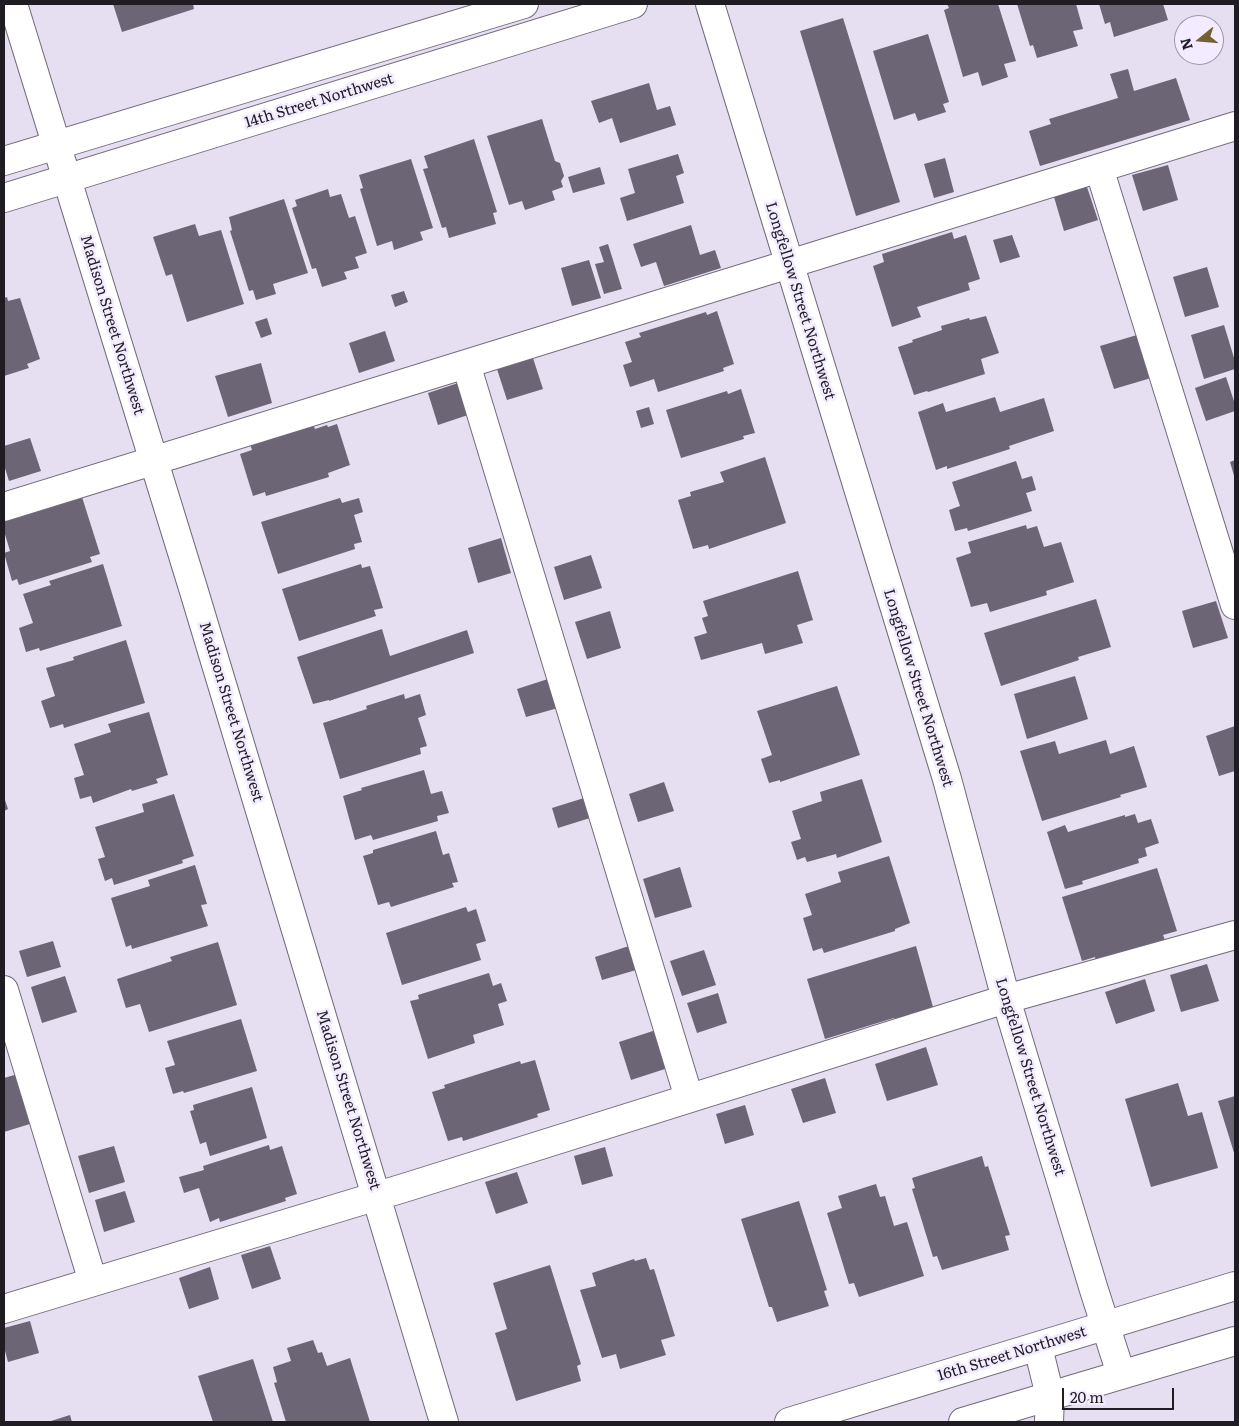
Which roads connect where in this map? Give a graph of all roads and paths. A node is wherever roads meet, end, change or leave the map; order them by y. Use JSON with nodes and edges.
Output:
{"nodes":[{"id":1,"x":13,"y":4,"type":"edge"},
{"id":2,"x":524,"y":4,"type":"edge"},
{"id":3,"x":633,"y":4,"type":"edge"},
{"id":4,"x":710,"y":4,"type":"edge"},
{"id":5,"x":1235,"y":126,"type":"edge"},
{"id":6,"x":56,"y":145,"type":"junction"},
{"id":7,"x":4,"y":160,"type":"edge"},
{"id":8,"x":1099,"y":168,"type":"junction"},
{"id":9,"x":67,"y":180,"type":"junction"},
{"id":10,"x":4,"y":198,"type":"edge"},
{"id":11,"x":789,"y":264,"type":"junction"},
{"id":12,"x":466,"y":364,"type":"junction"},
{"id":13,"x":154,"y":462,"type":"junction"},
{"id":14,"x":4,"y":507,"type":"edge"},
{"id":15,"x":1235,"y":606,"type":"edge"},
{"id":16,"x":1235,"y":935,"type":"edge"},
{"id":17,"x":4,"y":990,"type":"edge"},
{"id":18,"x":1006,"y":999,"type":"junction"},
{"id":19,"x":689,"y":1098,"type":"junction"},
{"id":20,"x":377,"y":1196,"type":"junction"},
{"id":21,"x":93,"y":1282,"type":"junction"},
{"id":22,"x":1235,"y":1286,"type":"edge"},
{"id":23,"x":4,"y":1309,"type":"edge"},
{"id":24,"x":1105,"y":1325,"type":"junction"},
{"id":25,"x":1235,"y":1341,"type":"edge"},
{"id":26,"x":1038,"y":1347,"type":"junction"},
{"id":27,"x":1121,"y":1374,"type":"junction"},
{"id":28,"x":1049,"y":1409,"type":"edge"},
{"id":29,"x":444,"y":1422,"type":"edge"},
{"id":30,"x":789,"y":1422,"type":"edge"},
{"id":31,"x":962,"y":1422,"type":"edge"}],
"edges":[{"from":1,"to":6,"type":"street","name":"Madison Street Northwest"},
{"from":2,"to":6,"type":"street"},
{"from":3,"to":9,"type":"street","name":"14th Street Northwest"},
{"from":4,"to":11,"type":"street","name":"Longfellow Street Northwest"},
{"from":5,"to":8,"type":"street"},
{"from":6,"to":7,"type":"street"},
{"from":6,"to":9,"type":"street","name":"Madison Street Northwest"},
{"from":8,"to":11,"type":"street"},
{"from":8,"to":15,"type":"street"},
{"from":9,"to":10,"type":"street","name":"14th Street Northwest"},
{"from":9,"to":13,"type":"street","name":"Madison Street Northwest"},
{"from":11,"to":12,"type":"street"},
{"from":11,"to":18,"type":"street","name":"Longfellow Street Northwest"},
{"from":12,"to":13,"type":"street"},
{"from":12,"to":19,"type":"street"},
{"from":13,"to":14,"type":"street"},
{"from":13,"to":20,"type":"street","name":"Madison Street Northwest"},
{"from":16,"to":18,"type":"street"},
{"from":17,"to":21,"type":"street"},
{"from":18,"to":19,"type":"street"},
{"from":18,"to":24,"type":"street","name":"Longfellow Street Northwest"},
{"from":19,"to":20,"type":"street"},
{"from":20,"to":21,"type":"street"},
{"from":20,"to":29,"type":"street","name":"Madison Street Northwest"},
{"from":21,"to":23,"type":"street"},
{"from":22,"to":24,"type":"street","name":"16th Street Northwest"},
{"from":24,"to":26,"type":"street","name":"16th Street Northwest"},
{"from":24,"to":27,"type":"street","name":"Longfellow Street Northwest"},
{"from":25,"to":27,"type":"street"},
{"from":26,"to":28,"type":"street"},
{"from":26,"to":30,"type":"street","name":"16th Street Northwest"},
{"from":27,"to":28,"type":"street"},
{"from":28,"to":31,"type":"street"}]}
